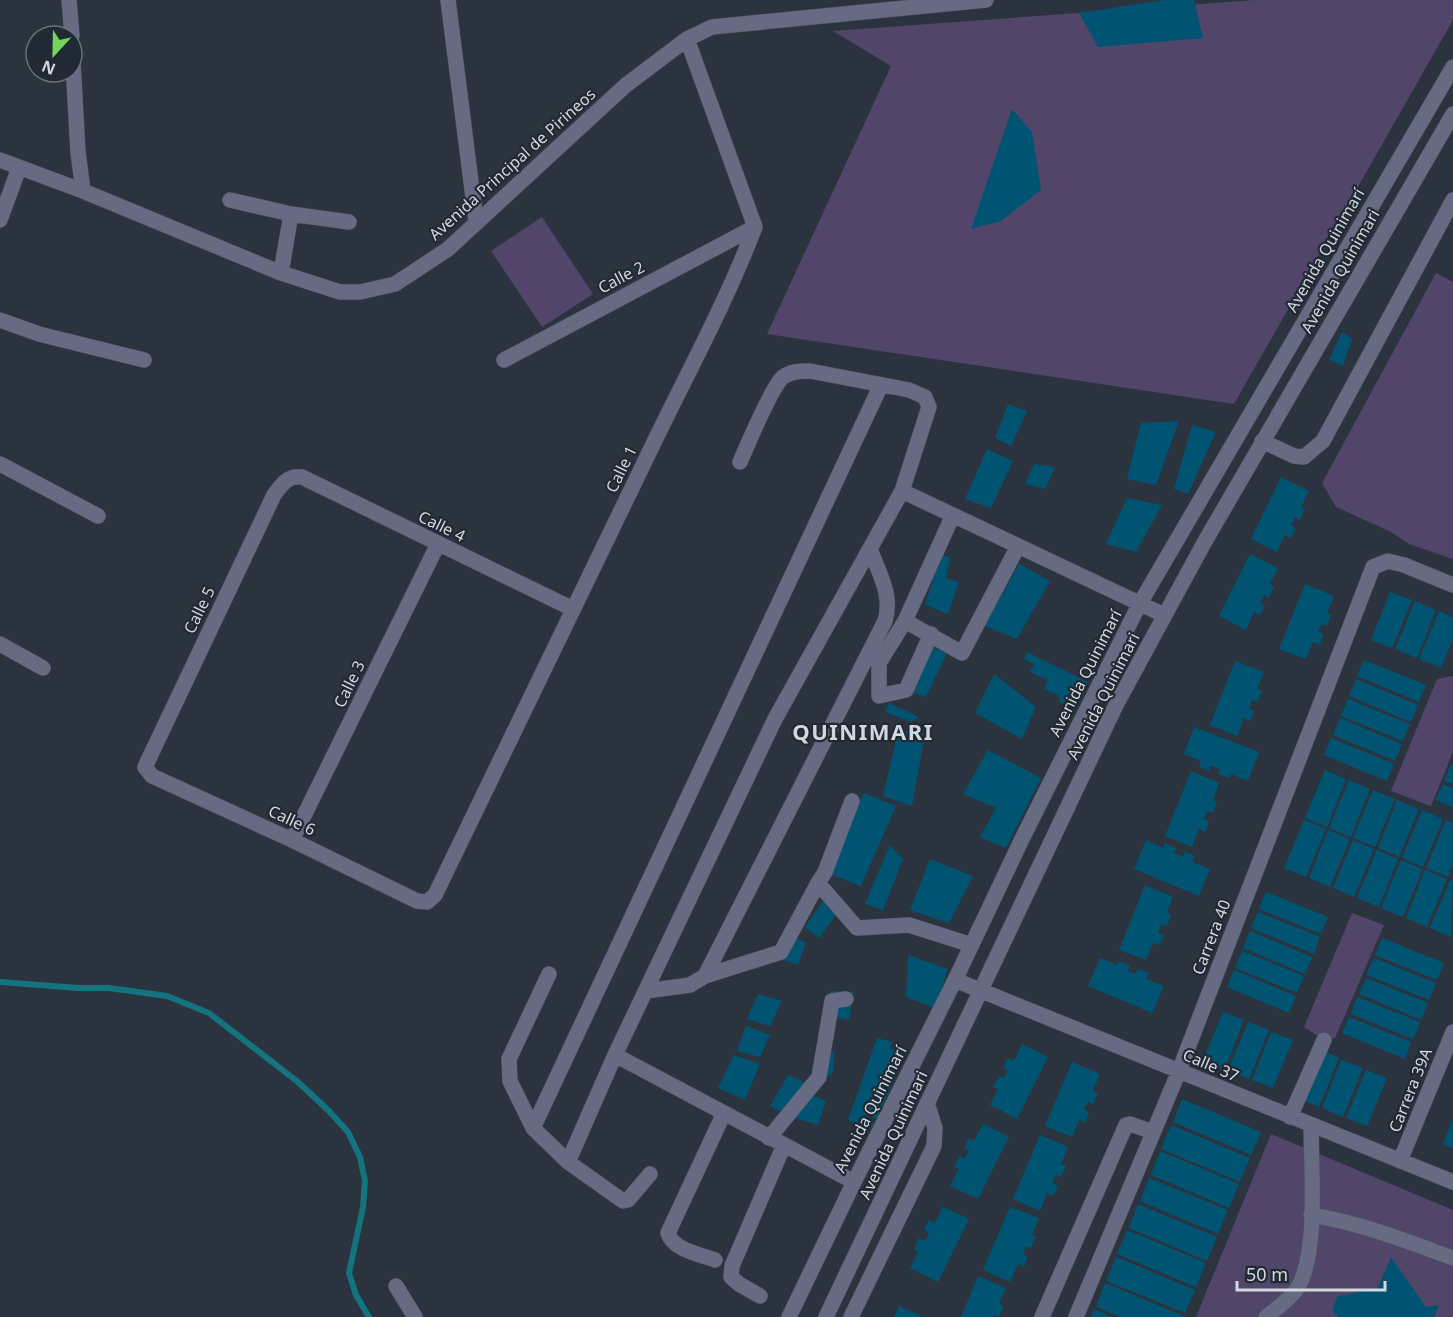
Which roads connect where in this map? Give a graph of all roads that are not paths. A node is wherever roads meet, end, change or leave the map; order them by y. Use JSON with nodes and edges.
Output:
{"nodes":[{"id":1,"x":69,"y":0,"type":"edge"},
{"id":2,"x":448,"y":0,"type":"edge"},
{"id":3,"x":986,"y":0,"type":"edge"},
{"id":4,"x":938,"y":2,"type":"edge"},
{"id":5,"x":71,"y":24,"type":"edge"},
{"id":6,"x":687,"y":39,"type":"junction"},
{"id":7,"x":1453,"y":67,"type":"edge"},
{"id":8,"x":74,"y":84,"type":"edge"},
{"id":9,"x":1453,"y":114,"type":"edge"},
{"id":10,"x":0,"y":160,"type":"edge"},
{"id":11,"x":19,"y":168,"type":"junction"},
{"id":12,"x":83,"y":191,"type":"junction"},
{"id":13,"x":230,"y":200,"type":"dead end"},
{"id":14,"x":1453,"y":200,"type":"edge"},
{"id":15,"x":291,"y":214,"type":"junction"},
{"id":16,"x":0,"y":220,"type":"edge"},
{"id":17,"x":476,"y":221,"type":"junction"},
{"id":18,"x":349,"y":222,"type":"dead end"},
{"id":19,"x":755,"y":226,"type":"junction"},
{"id":20,"x":281,"y":273,"type":"junction"},
{"id":21,"x":0,"y":321,"type":"edge"},
{"id":22,"x":144,"y":360,"type":"dead end"},
{"id":23,"x":504,"y":360,"type":"dead end"},
{"id":24,"x":881,"y":385,"type":"junction"},
{"id":25,"x":1262,"y":441,"type":"junction"},
{"id":26,"x":740,"y":462,"type":"dead end"},
{"id":27,"x":0,"y":464,"type":"edge"},
{"id":28,"x":296,"y":476,"type":"joint"},
{"id":29,"x":902,"y":491,"type":"junction"},
{"id":30,"x":953,"y":515,"type":"junction"},
{"id":31,"x":98,"y":516,"type":"dead end"},
{"id":32,"x":438,"y":544,"type":"junction"},
{"id":33,"x":870,"y":549,"type":"junction"},
{"id":34,"x":1015,"y":552,"type":"dead end"},
{"id":35,"x":1453,"y":585,"type":"edge"},
{"id":36,"x":1139,"y":605,"type":"junction"},
{"id":37,"x":573,"y":609,"type":"junction"},
{"id":38,"x":1164,"y":615,"type":"junction"},
{"id":39,"x":905,"y":621,"type":"junction"},
{"id":40,"x":931,"y":634,"type":"junction"},
{"id":41,"x":0,"y":644,"type":"edge"},
{"id":42,"x":43,"y":668,"type":"dead end"},
{"id":43,"x":145,"y":767,"type":"joint"},
{"id":44,"x":852,"y":801,"type":"dead end"},
{"id":45,"x":292,"y":840,"type":"junction"},
{"id":46,"x":818,"y":883,"type":"junction"},
{"id":47,"x":427,"y":902,"type":"joint"},
{"id":48,"x":972,"y":945,"type":"junction"},
{"id":49,"x":549,"y":974,"type":"dead end"},
{"id":50,"x":705,"y":976,"type":"junction"},
{"id":51,"x":956,"y":980,"type":"junction"},
{"id":52,"x":981,"y":990,"type":"junction"},
{"id":53,"x":645,"y":991,"type":"junction"},
{"id":54,"x":846,"y":999,"type":"dead end"},
{"id":55,"x":1453,"y":1032,"type":"edge"},
{"id":56,"x":1324,"y":1040,"type":"dead end"},
{"id":57,"x":615,"y":1055,"type":"junction"},
{"id":58,"x":1179,"y":1071,"type":"junction"},
{"id":59,"x":927,"y":1104,"type":"junction"},
{"id":60,"x":724,"y":1113,"type":"junction"},
{"id":61,"x":1290,"y":1117,"type":"junction"},
{"id":62,"x":1311,"y":1125,"type":"junction"},
{"id":63,"x":533,"y":1128,"type":"junction"},
{"id":64,"x":1153,"y":1132,"type":"junction"},
{"id":65,"x":769,"y":1138,"type":"junction"},
{"id":66,"x":784,"y":1145,"type":"junction"},
{"id":67,"x":1400,"y":1161,"type":"junction"},
{"id":68,"x":568,"y":1162,"type":"junction"},
{"id":69,"x":650,"y":1174,"type":"dead end"},
{"id":70,"x":854,"y":1182,"type":"junction"},
{"id":71,"x":1453,"y":1182,"type":"edge"},
{"id":72,"x":1311,"y":1215,"type":"junction"},
{"id":73,"x":1453,"y":1258,"type":"edge"},
{"id":74,"x":715,"y":1260,"type":"dead end"},
{"id":75,"x":396,"y":1286,"type":"dead end"},
{"id":76,"x":760,"y":1296,"type":"dead end"},
{"id":77,"x":415,"y":1317,"type":"edge"},
{"id":78,"x":789,"y":1317,"type":"edge"},
{"id":79,"x":826,"y":1317,"type":"edge"},
{"id":80,"x":852,"y":1317,"type":"edge"},
{"id":81,"x":1042,"y":1317,"type":"edge"},
{"id":82,"x":1076,"y":1317,"type":"edge"},
{"id":83,"x":1266,"y":1317,"type":"edge"}],
"edges":[{"from":1,"to":5,"type":"street"},
{"from":2,"to":17,"type":"street"},
{"from":3,"to":4,"type":"street","name":"Avenida Principal de Pirineos"},
{"from":4,"to":6,"type":"street","name":"Avenida Principal de Pirineos"},
{"from":6,"to":17,"type":"street","name":"Avenida Principal de Pirineos"},
{"from":6,"to":19,"type":"street"},
{"from":7,"to":36,"type":"street","name":"Avenida Quinimarí"},
{"from":8,"to":12,"type":"street"},
{"from":9,"to":25,"type":"street","name":"Avenida Quinimari"},
{"from":10,"to":11,"type":"street","name":"Avenida Principal de Pirineos"},
{"from":11,"to":12,"type":"street","name":"Avenida Principal de Pirineos"},
{"from":11,"to":16,"type":"street"},
{"from":12,"to":20,"type":"street","name":"Avenida Principal de Pirineos"},
{"from":13,"to":15,"type":"street"},
{"from":14,"to":25,"type":"street"},
{"from":15,"to":18,"type":"street"},
{"from":15,"to":20,"type":"street"},
{"from":17,"to":20,"type":"street","name":"Avenida Principal de Pirineos"},
{"from":19,"to":23,"type":"street","name":"Calle 2"},
{"from":19,"to":37,"type":"street","name":"Calle 1"},
{"from":21,"to":22,"type":"street"},
{"from":24,"to":26,"type":"street"},
{"from":24,"to":29,"type":"street"},
{"from":24,"to":63,"type":"street"},
{"from":25,"to":38,"type":"street","name":"Avenida Quinimari"},
{"from":27,"to":31,"type":"street"},
{"from":28,"to":32,"type":"street","name":"Calle 4"},
{"from":28,"to":43,"type":"street","name":"Calle 5"},
{"from":29,"to":30,"type":"street"},
{"from":29,"to":33,"type":"street"},
{"from":30,"to":36,"type":"street"},
{"from":30,"to":39,"type":"street"},
{"from":32,"to":37,"type":"street","name":"Calle 4"},
{"from":32,"to":45,"type":"street","name":"Calle 3"},
{"from":33,"to":50,"type":"street"},
{"from":33,"to":53,"type":"street"},
{"from":34,"to":40,"type":"street"},
{"from":35,"to":58,"type":"street","name":"Carrera 40"},
{"from":36,"to":38,"type":"street"},
{"from":36,"to":48,"type":"street","name":"Avenida Quinimarí"},
{"from":37,"to":47,"type":"street","name":"Calle 1"},
{"from":38,"to":52,"type":"street","name":"Avenida Quinimari"},
{"from":39,"to":40,"type":"street"},
{"from":39,"to":40,"type":"street"},
{"from":41,"to":42,"type":"street"},
{"from":43,"to":45,"type":"street","name":"Calle 6"},
{"from":44,"to":46,"type":"street"},
{"from":45,"to":47,"type":"street","name":"Calle 6"},
{"from":46,"to":48,"type":"street"},
{"from":46,"to":50,"type":"street"},
{"from":48,"to":51,"type":"street","name":"Avenida Quinimarí"},
{"from":49,"to":63,"type":"street"},
{"from":50,"to":53,"type":"street"},
{"from":51,"to":52,"type":"street","name":"Calle 37"},
{"from":51,"to":70,"type":"street","name":"Avenida Quinimarí"},
{"from":52,"to":58,"type":"street","name":"Calle 37"},
{"from":52,"to":59,"type":"street","name":"Avenida Quinimari"},
{"from":53,"to":57,"type":"street"},
{"from":54,"to":65,"type":"street"},
{"from":55,"to":67,"type":"street","name":"Carrera 39A"},
{"from":56,"to":61,"type":"street"},
{"from":57,"to":60,"type":"street"},
{"from":57,"to":68,"type":"street"},
{"from":58,"to":61,"type":"street","name":"Calle 37"},
{"from":58,"to":64,"type":"street","name":"Carrera 40"},
{"from":59,"to":79,"type":"street","name":"Avenida Quinimari"},
{"from":59,"to":80,"type":"street"},
{"from":60,"to":65,"type":"street"},
{"from":60,"to":74,"type":"street"},
{"from":61,"to":62,"type":"street","name":"Calle 37"},
{"from":62,"to":67,"type":"street","name":"Calle 37"},
{"from":62,"to":72,"type":"street"},
{"from":63,"to":68,"type":"street"},
{"from":64,"to":81,"type":"street"},
{"from":64,"to":82,"type":"street","name":"Carrera 40"},
{"from":65,"to":66,"type":"street"},
{"from":66,"to":70,"type":"street"},
{"from":66,"to":76,"type":"street"},
{"from":67,"to":71,"type":"street","name":"Calle 37"},
{"from":68,"to":69,"type":"street"},
{"from":70,"to":78,"type":"street","name":"Avenida Quinimarí"},
{"from":72,"to":73,"type":"street"},
{"from":72,"to":83,"type":"street"},
{"from":75,"to":77,"type":"street"}]}
